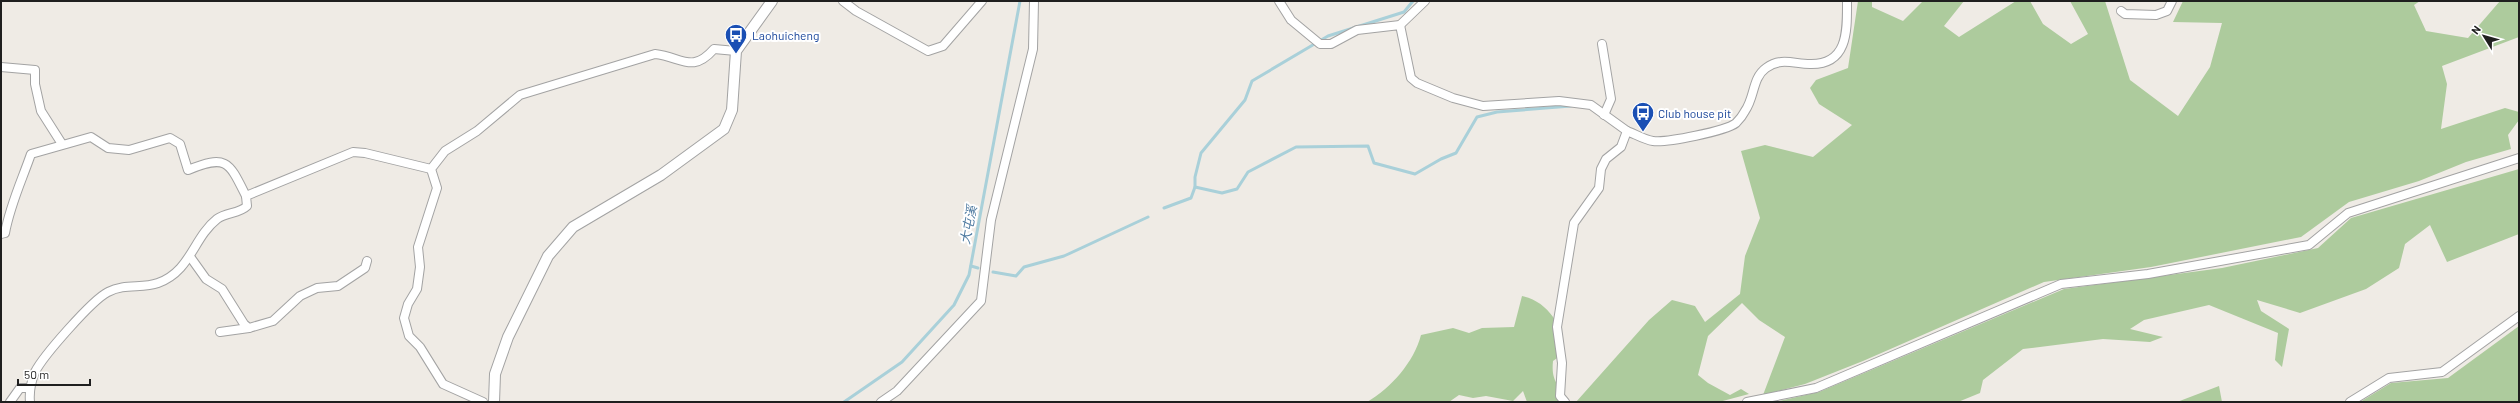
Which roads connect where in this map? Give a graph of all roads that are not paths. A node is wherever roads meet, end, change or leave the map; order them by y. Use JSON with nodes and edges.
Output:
{"nodes":[{"id":1,"x":772,"y":1,"type":"edge"},
{"id":2,"x":843,"y":1,"type":"edge"},
{"id":3,"x":982,"y":1,"type":"edge"},
{"id":4,"x":1034,"y":1,"type":"edge"},
{"id":5,"x":1279,"y":1,"type":"edge"},
{"id":6,"x":1425,"y":1,"type":"edge"},
{"id":7,"x":1847,"y":1,"type":"edge"},
{"id":8,"x":2172,"y":1,"type":"edge"},
{"id":9,"x":2121,"y":11,"type":"dead end"},
{"id":10,"x":1400,"y":25,"type":"junction"},
{"id":11,"x":1602,"y":44,"type":"dead end"},
{"id":12,"x":736,"y":52,"type":"junction"},
{"id":13,"x":1,"y":67,"type":"edge"},
{"id":14,"x":1604,"y":115,"type":"junction"},
{"id":15,"x":1627,"y":131,"type":"junction"},
{"id":16,"x":62,"y":144,"type":"junction"},
{"id":17,"x":2519,"y":158,"type":"edge"},
{"id":18,"x":430,"y":169,"type":"junction"},
{"id":19,"x":246,"y":196,"type":"junction"},
{"id":20,"x":1,"y":234,"type":"edge"},
{"id":21,"x":191,"y":258,"type":"junction"},
{"id":22,"x":367,"y":261,"type":"dead end"},
{"id":23,"x":2519,"y":316,"type":"edge"},
{"id":24,"x":249,"y":328,"type":"junction"},
{"id":25,"x":220,"y":332,"type":"dead end"},
{"id":26,"x":30,"y":388,"type":"junction"},
{"id":27,"x":10,"y":402,"type":"edge"},
{"id":28,"x":30,"y":402,"type":"edge"},
{"id":29,"x":483,"y":402,"type":"edge"},
{"id":30,"x":494,"y":402,"type":"edge"},
{"id":31,"x":881,"y":402,"type":"edge"},
{"id":32,"x":1565,"y":402,"type":"edge"},
{"id":33,"x":1747,"y":402,"type":"edge"},
{"id":34,"x":2350,"y":402,"type":"edge"}],
"edges":[{"from":1,"to":12,"type":"street"},
{"from":2,"to":3,"type":"street"},
{"from":4,"to":31,"type":"street"},
{"from":5,"to":10,"type":"street"},
{"from":6,"to":10,"type":"street"},
{"from":7,"to":15,"type":"street"},
{"from":8,"to":9,"type":"street"},
{"from":10,"to":14,"type":"street"},
{"from":11,"to":14,"type":"street"},
{"from":12,"to":18,"type":"street"},
{"from":12,"to":30,"type":"street"},
{"from":13,"to":16,"type":"street"},
{"from":14,"to":15,"type":"street"},
{"from":15,"to":32,"type":"street"},
{"from":16,"to":19,"type":"street"},
{"from":16,"to":20,"type":"street"},
{"from":17,"to":33,"type":"street"},
{"from":18,"to":19,"type":"street"},
{"from":18,"to":29,"type":"street"},
{"from":19,"to":21,"type":"street"},
{"from":21,"to":24,"type":"street"},
{"from":21,"to":26,"type":"street"},
{"from":22,"to":24,"type":"street"},
{"from":23,"to":34,"type":"street"},
{"from":24,"to":25,"type":"street"},
{"from":26,"to":27,"type":"street"},
{"from":26,"to":28,"type":"street"}]}
